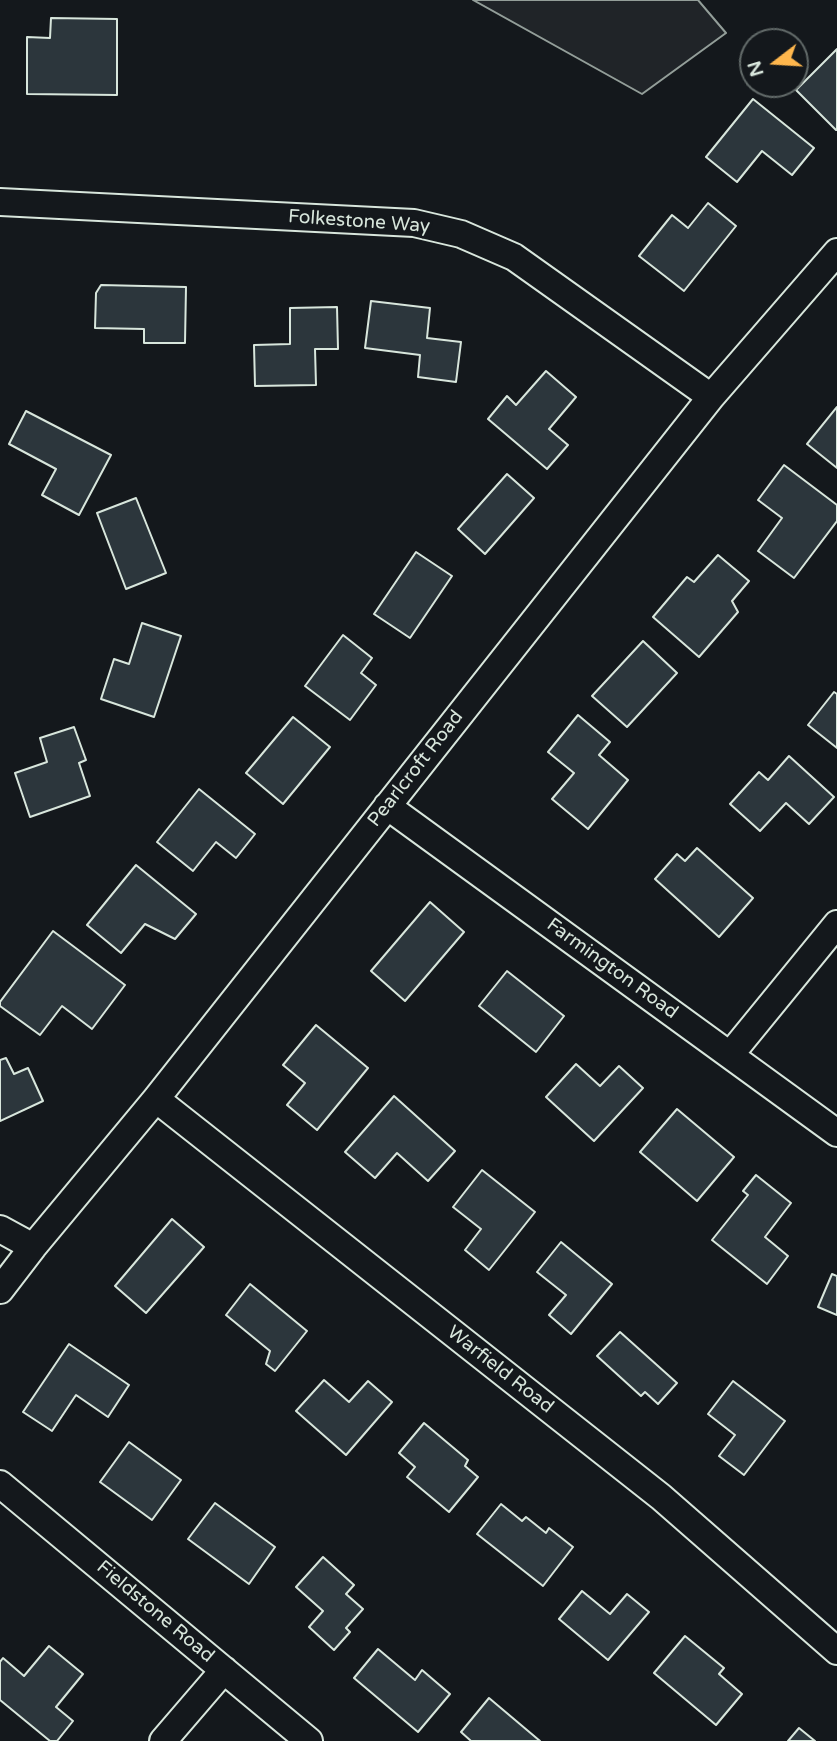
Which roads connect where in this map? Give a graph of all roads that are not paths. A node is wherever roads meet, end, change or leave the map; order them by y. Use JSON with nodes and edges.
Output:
{"nodes":[{"id":1,"x":0,"y":202,"type":"edge"},
{"id":2,"x":837,"y":252,"type":"edge"},
{"id":3,"x":711,"y":397,"type":"junction"},
{"id":4,"x":387,"y":806,"type":"junction"},
{"id":5,"x":837,"y":924,"type":"edge"},
{"id":6,"x":730,"y":1055,"type":"junction"},
{"id":7,"x":156,"y":1099,"type":"junction"},
{"id":8,"x":837,"y":1133,"type":"edge"},
{"id":9,"x":0,"y":1229,"type":"edge"},
{"id":10,"x":33,"y":1247,"type":"junction"},
{"id":11,"x":0,"y":1290,"type":"edge"},
{"id":12,"x":0,"y":1483,"type":"edge"},
{"id":13,"x":837,"y":1651,"type":"edge"},
{"id":14,"x":224,"y":1670,"type":"junction"},
{"id":15,"x":163,"y":1741,"type":"edge"},
{"id":16,"x":309,"y":1741,"type":"edge"}],
"edges":[{"from":1,"to":3,"type":"street","name":"Folkestone Way"},
{"from":2,"to":3,"type":"street","name":"Pearlcroft Road"},
{"from":3,"to":4,"type":"street","name":"Pearlcroft Road"},
{"from":4,"to":6,"type":"street","name":"Farmington Road"},
{"from":4,"to":7,"type":"street","name":"Pearlcroft Road"},
{"from":5,"to":6,"type":"street"},
{"from":6,"to":8,"type":"street","name":"Farmington Road"},
{"from":7,"to":10,"type":"street","name":"Pearlcroft Road"},
{"from":7,"to":13,"type":"street","name":"Warfield Road"},
{"from":9,"to":10,"type":"street"},
{"from":10,"to":11,"type":"street","name":"Pearlcroft Road"},
{"from":12,"to":14,"type":"street","name":"Fieldstone Road"},
{"from":14,"to":15,"type":"street"},
{"from":14,"to":16,"type":"street","name":"Fieldstone Road"}]}
